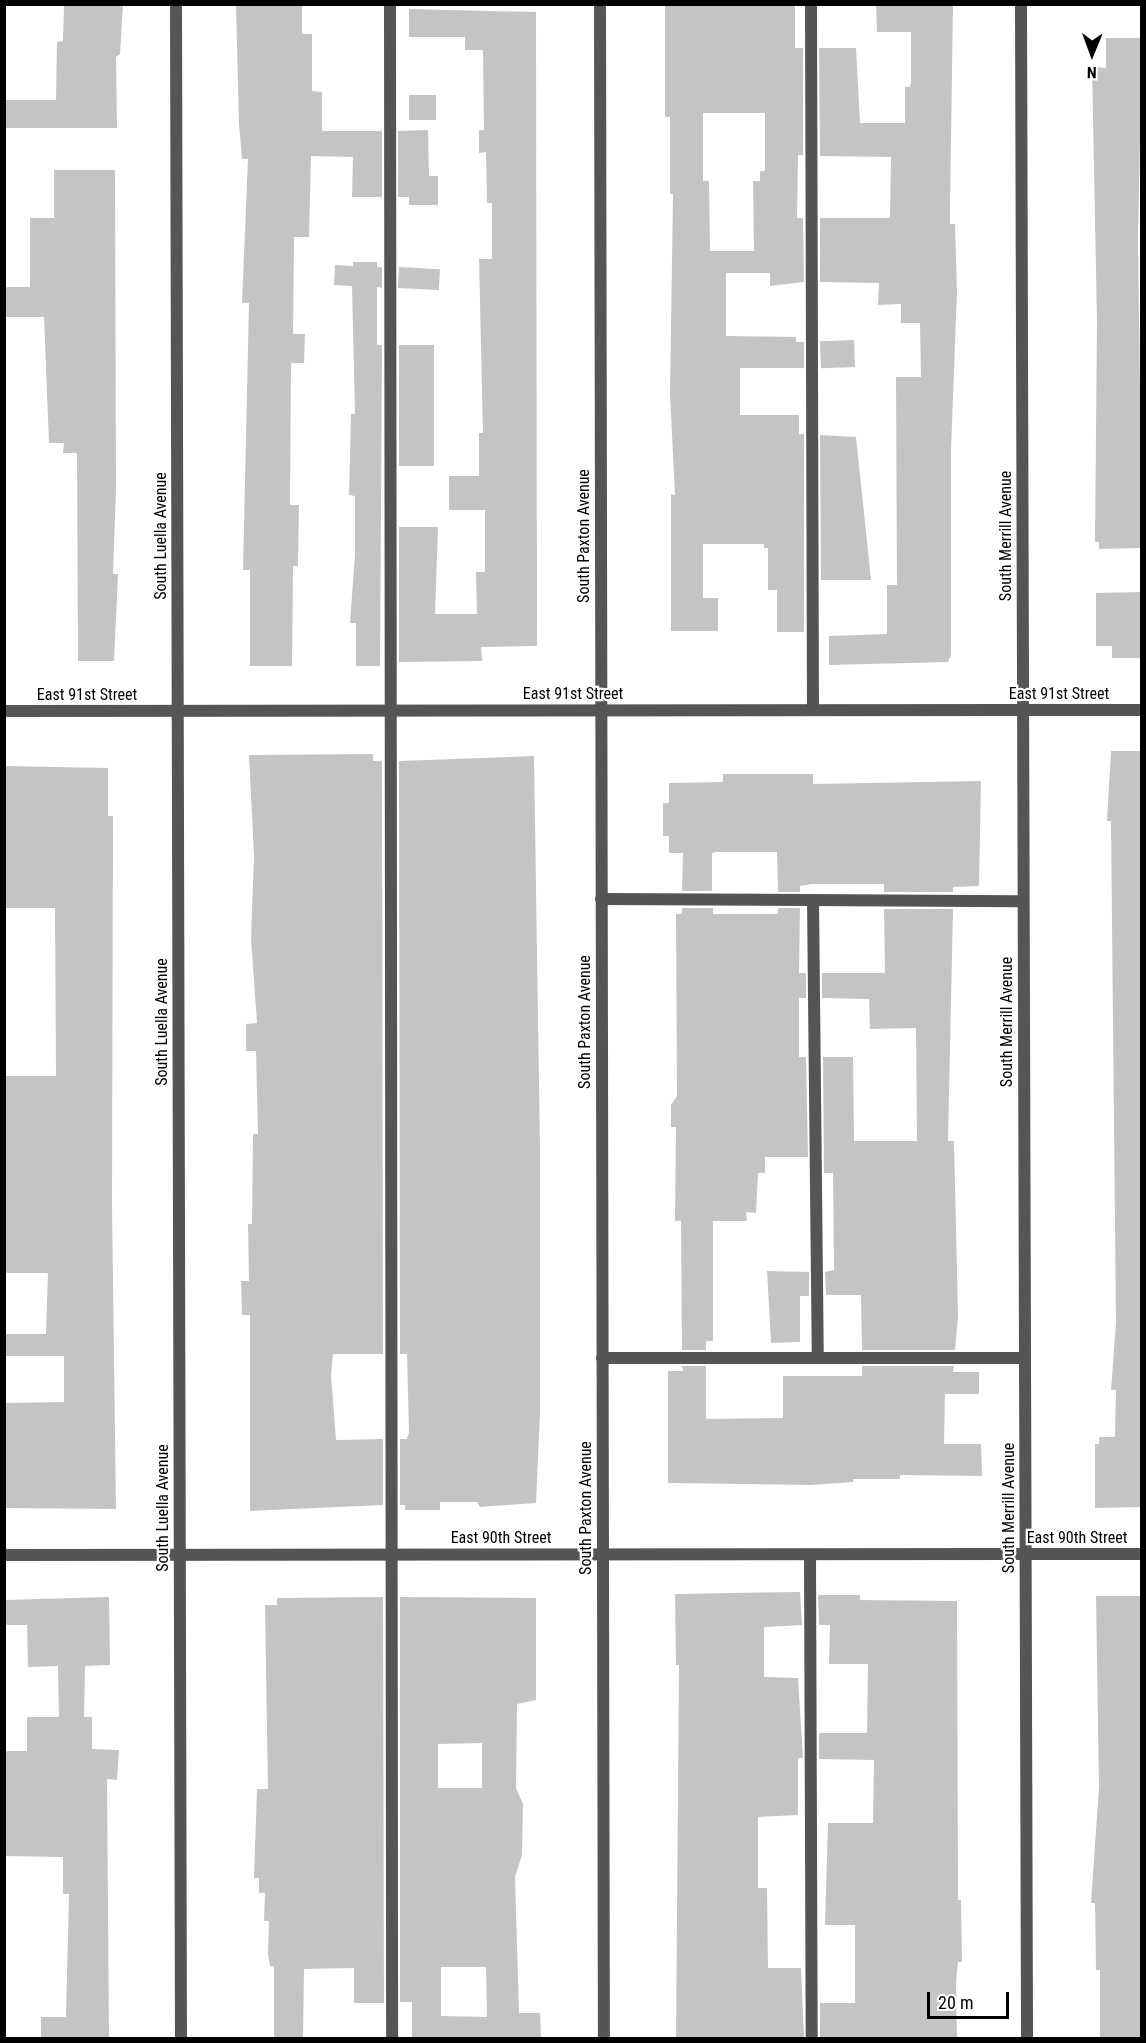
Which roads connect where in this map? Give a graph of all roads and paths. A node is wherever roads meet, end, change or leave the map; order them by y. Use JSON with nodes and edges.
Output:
{"nodes":[{"id":1,"x":176,"y":4,"type":"edge"},
{"id":2,"x":390,"y":4,"type":"edge"},
{"id":3,"x":600,"y":4,"type":"edge"},
{"id":4,"x":811,"y":4,"type":"edge"},
{"id":5,"x":1021,"y":4,"type":"edge"},
{"id":6,"x":813,"y":710,"type":"junction"},
{"id":7,"x":1023,"y":710,"type":"junction"},
{"id":8,"x":1142,"y":710,"type":"edge"},
{"id":9,"x":4,"y":711,"type":"edge"},
{"id":10,"x":177,"y":711,"type":"junction"},
{"id":11,"x":390,"y":711,"type":"junction"},
{"id":12,"x":601,"y":711,"type":"junction"},
{"id":13,"x":602,"y":899,"type":"junction"},
{"id":14,"x":813,"y":900,"type":"junction"},
{"id":15,"x":1023,"y":901,"type":"junction"},
{"id":16,"x":602,"y":1358,"type":"junction"},
{"id":17,"x":818,"y":1358,"type":"junction"},
{"id":18,"x":1025,"y":1358,"type":"junction"},
{"id":19,"x":1025,"y":1554,"type":"junction"},
{"id":20,"x":1142,"y":1554,"type":"edge"},
{"id":21,"x":4,"y":1555,"type":"edge"},
{"id":22,"x":180,"y":1555,"type":"junction"},
{"id":23,"x":391,"y":1555,"type":"junction"},
{"id":24,"x":603,"y":1555,"type":"junction"},
{"id":25,"x":810,"y":1555,"type":"junction"},
{"id":26,"x":181,"y":2038,"type":"edge"},
{"id":27,"x":392,"y":2038,"type":"edge"},
{"id":28,"x":604,"y":2038,"type":"edge"},
{"id":29,"x":812,"y":2038,"type":"edge"},
{"id":30,"x":1027,"y":2038,"type":"edge"}],
"edges":[{"from":1,"to":10,"type":"street","name":"South Luella Avenue"},
{"from":2,"to":11,"type":"street"},
{"from":3,"to":12,"type":"street","name":"South Paxton Avenue"},
{"from":4,"to":6,"type":"street"},
{"from":5,"to":7,"type":"street","name":"South Merrill Avenue"},
{"from":6,"to":7,"type":"street","name":"East 91st Street"},
{"from":6,"to":12,"type":"street","name":"East 91st Street"},
{"from":7,"to":8,"type":"street","name":"East 91st Street"},
{"from":7,"to":15,"type":"street","name":"South Merrill Avenue"},
{"from":9,"to":10,"type":"street","name":"East 91st Street"},
{"from":10,"to":11,"type":"street","name":"East 91st Street"},
{"from":10,"to":22,"type":"street","name":"South Luella Avenue"},
{"from":11,"to":12,"type":"street","name":"East 91st Street"},
{"from":11,"to":23,"type":"street"},
{"from":12,"to":13,"type":"street","name":"South Paxton Avenue"},
{"from":13,"to":14,"type":"street"},
{"from":13,"to":16,"type":"street","name":"South Paxton Avenue"},
{"from":14,"to":15,"type":"street"},
{"from":14,"to":17,"type":"street"},
{"from":15,"to":18,"type":"street","name":"South Merrill Avenue"},
{"from":16,"to":17,"type":"street"},
{"from":16,"to":24,"type":"street","name":"South Paxton Avenue"},
{"from":17,"to":18,"type":"street"},
{"from":18,"to":19,"type":"street","name":"South Merrill Avenue"},
{"from":19,"to":20,"type":"street","name":"East 90th Street"},
{"from":19,"to":25,"type":"street","name":"East 90th Street"},
{"from":19,"to":30,"type":"street","name":"South Merrill Avenue"},
{"from":21,"to":22,"type":"street","name":"East 90th Street"},
{"from":22,"to":23,"type":"street","name":"East 90th Street"},
{"from":22,"to":26,"type":"street","name":"South Luella Avenue"},
{"from":23,"to":24,"type":"street","name":"East 90th Street"},
{"from":23,"to":27,"type":"street"},
{"from":24,"to":25,"type":"street","name":"East 90th Street"},
{"from":24,"to":28,"type":"street","name":"South Paxton Avenue"},
{"from":25,"to":29,"type":"street"}]}
